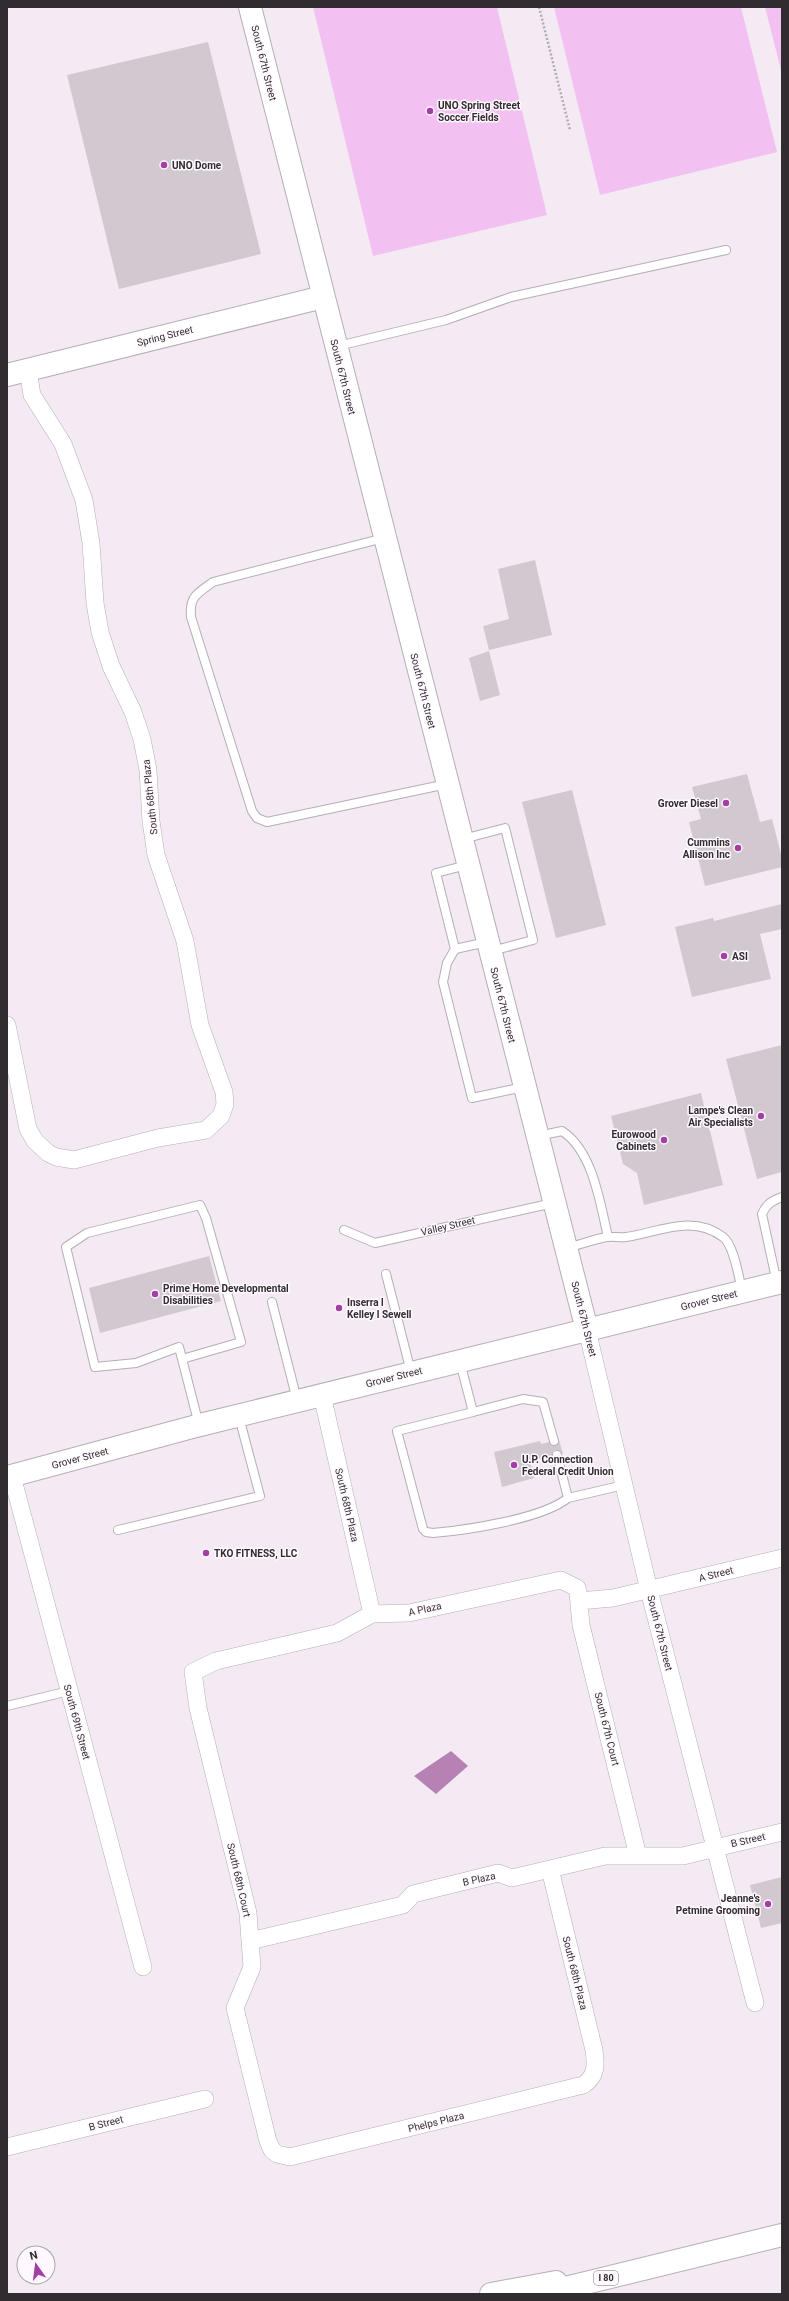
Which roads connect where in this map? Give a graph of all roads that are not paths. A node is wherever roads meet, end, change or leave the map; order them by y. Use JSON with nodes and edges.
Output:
{"nodes":[{"id":1,"x":250,"y":7,"type":"edge"},
{"id":2,"x":726,"y":250,"type":"dead end"},
{"id":3,"x":323,"y":297,"type":"junction"},
{"id":4,"x":336,"y":347,"type":"junction"},
{"id":5,"x":17,"y":373,"type":"edge"},
{"id":6,"x":384,"y":538,"type":"junction"},
{"id":7,"x":447,"y":784,"type":"junction"},
{"id":8,"x":461,"y":839,"type":"junction"},
{"id":9,"x":467,"y":865,"type":"junction"},
{"id":10,"x":488,"y":947,"type":"junction"},
{"id":11,"x":455,"y":949,"type":"junction"},
{"id":12,"x":7,"y":1025,"type":"edge"},
{"id":13,"x":524,"y":1086,"type":"junction"},
{"id":14,"x":536,"y":1137,"type":"junction"},
{"id":15,"x":782,"y":1197,"type":"edge"},
{"id":16,"x":553,"y":1203,"type":"junction"},
{"id":17,"x":344,"y":1230,"type":"dead end"},
{"id":18,"x":608,"y":1237,"type":"junction"},
{"id":19,"x":565,"y":1248,"type":"junction"},
{"id":20,"x":386,"y":1274,"type":"dead end"},
{"id":21,"x":780,"y":1283,"type":"edge"},
{"id":22,"x":743,"y":1292,"type":"junction"},
{"id":23,"x":272,"y":1302,"type":"dead end"},
{"id":24,"x":587,"y":1330,"type":"junction"},
{"id":25,"x":182,"y":1359,"type":"junction"},
{"id":26,"x":460,"y":1361,"type":"junction"},
{"id":27,"x":411,"y":1373,"type":"junction"},
{"id":28,"x":322,"y":1395,"type":"junction"},
{"id":29,"x":297,"y":1401,"type":"junction"},
{"id":30,"x":472,"y":1412,"type":"junction"},
{"id":31,"x":239,"y":1416,"type":"junction"},
{"id":32,"x":200,"y":1426,"type":"junction"},
{"id":33,"x":554,"y":1441,"type":"dead end"},
{"id":34,"x":557,"y":1455,"type":"dead end"},
{"id":35,"x":9,"y":1477,"type":"edge"},
{"id":36,"x":624,"y":1485,"type":"junction"},
{"id":37,"x":568,"y":1498,"type":"junction"},
{"id":38,"x":118,"y":1530,"type":"dead end"},
{"id":39,"x":782,"y":1558,"type":"edge"},
{"id":40,"x":649,"y":1590,"type":"junction"},
{"id":41,"x":578,"y":1601,"type":"junction"},
{"id":42,"x":372,"y":1614,"type":"junction"},
{"id":43,"x":193,"y":1672,"type":"joint"},
{"id":44,"x":69,"y":1690,"type":"junction"},
{"id":45,"x":7,"y":1706,"type":"edge"},
{"id":46,"x":782,"y":1832,"type":"edge"},
{"id":47,"x":714,"y":1848,"type":"junction"},
{"id":48,"x":638,"y":1856,"type":"junction"},
{"id":49,"x":550,"y":1870,"type":"junction"},
{"id":50,"x":250,"y":1940,"type":"junction"},
{"id":51,"x":143,"y":1966,"type":"dead end"},
{"id":52,"x":755,"y":2003,"type":"dead end"},
{"id":53,"x":592,"y":2076,"type":"joint"},
{"id":54,"x":205,"y":2099,"type":"dead end"},
{"id":55,"x":7,"y":2148,"type":"edge"},
{"id":56,"x":277,"y":2154,"type":"joint"},
{"id":57,"x":782,"y":2234,"type":"edge"},
{"id":58,"x":671,"y":2262,"type":"junction"},
{"id":59,"x":491,"y":2294,"type":"edge"},
{"id":60,"x":540,"y":2294,"type":"edge"}],
"edges":[{"from":1,"to":3,"type":"main road","name":"South 67th Street"},
{"from":2,"to":4,"type":"lane"},
{"from":3,"to":4,"type":"main road","name":"South 67th Street"},
{"from":3,"to":5,"type":"main road","name":"Spring Street"},
{"from":4,"to":6,"type":"main road","name":"South 67th Street"},
{"from":5,"to":12,"type":"street","name":"South 68th Plaza"},
{"from":6,"to":7,"type":"main road","name":"South 67th Street"},
{"from":6,"to":7,"type":"lane"},
{"from":7,"to":8,"type":"main road","name":"South 67th Street"},
{"from":8,"to":9,"type":"main road","name":"South 67th Street"},
{"from":8,"to":10,"type":"lane"},
{"from":9,"to":10,"type":"main road","name":"South 67th Street"},
{"from":9,"to":11,"type":"lane"},
{"from":10,"to":11,"type":"lane"},
{"from":10,"to":13,"type":"main road","name":"South 67th Street"},
{"from":11,"to":13,"type":"lane"},
{"from":13,"to":14,"type":"main road","name":"South 67th Street"},
{"from":14,"to":16,"type":"main road","name":"South 67th Street"},
{"from":14,"to":18,"type":"lane"},
{"from":15,"to":21,"type":"lane"},
{"from":16,"to":17,"type":"lane","name":"Valley Street"},
{"from":16,"to":19,"type":"main road","name":"South 67th Street"},
{"from":18,"to":19,"type":"lane"},
{"from":18,"to":22,"type":"lane"},
{"from":19,"to":24,"type":"main road","name":"South 67th Street"},
{"from":20,"to":27,"type":"lane"},
{"from":21,"to":22,"type":"main road","name":"Grover Street"},
{"from":22,"to":24,"type":"main road","name":"Grover Street"},
{"from":23,"to":29,"type":"lane"},
{"from":24,"to":26,"type":"main road","name":"Grover Street"},
{"from":24,"to":36,"type":"street","name":"South 67th Street"},
{"from":25,"to":25,"type":"lane"},
{"from":25,"to":32,"type":"lane"},
{"from":26,"to":27,"type":"main road","name":"Grover Street"},
{"from":26,"to":30,"type":"lane"},
{"from":27,"to":28,"type":"main road","name":"Grover Street"},
{"from":28,"to":29,"type":"main road","name":"Grover Street"},
{"from":28,"to":42,"type":"street","name":"South 68th Plaza"},
{"from":29,"to":31,"type":"main road","name":"Grover Street"},
{"from":30,"to":33,"type":"lane"},
{"from":30,"to":37,"type":"lane"},
{"from":31,"to":32,"type":"main road","name":"Grover Street"},
{"from":31,"to":38,"type":"lane"},
{"from":32,"to":35,"type":"main road","name":"Grover Street"},
{"from":34,"to":37,"type":"lane"},
{"from":35,"to":44,"type":"street","name":"South 69th Street"},
{"from":36,"to":37,"type":"lane"},
{"from":36,"to":40,"type":"street","name":"South 67th Street"},
{"from":39,"to":40,"type":"street","name":"A Street"},
{"from":40,"to":41,"type":"street"},
{"from":40,"to":47,"type":"street","name":"South 67th Street"},
{"from":41,"to":42,"type":"street","name":"A Plaza"},
{"from":41,"to":48,"type":"street","name":"South 67th Court"},
{"from":42,"to":43,"type":"street","name":"A Plaza"},
{"from":43,"to":50,"type":"street","name":"South 68th Court"},
{"from":44,"to":45,"type":"lane"},
{"from":44,"to":51,"type":"street","name":"South 69th Street"},
{"from":46,"to":47,"type":"street","name":"B Street"},
{"from":47,"to":48,"type":"street","name":"B Plaza"},
{"from":47,"to":52,"type":"street","name":"South 67th Street"},
{"from":48,"to":49,"type":"street","name":"B Plaza"},
{"from":49,"to":50,"type":"street","name":"B Plaza"},
{"from":49,"to":53,"type":"street","name":"South 68th Plaza"},
{"from":50,"to":56,"type":"street","name":"South 68th Court"},
{"from":53,"to":56,"type":"street","name":"Phelps Plaza"},
{"from":54,"to":55,"type":"street","name":"B Street"},
{"from":57,"to":58,"type":"main road","number":"I 80"},
{"from":58,"to":59,"type":"main road"},
{"from":58,"to":60,"type":"main road","number":"I 80"}]}
